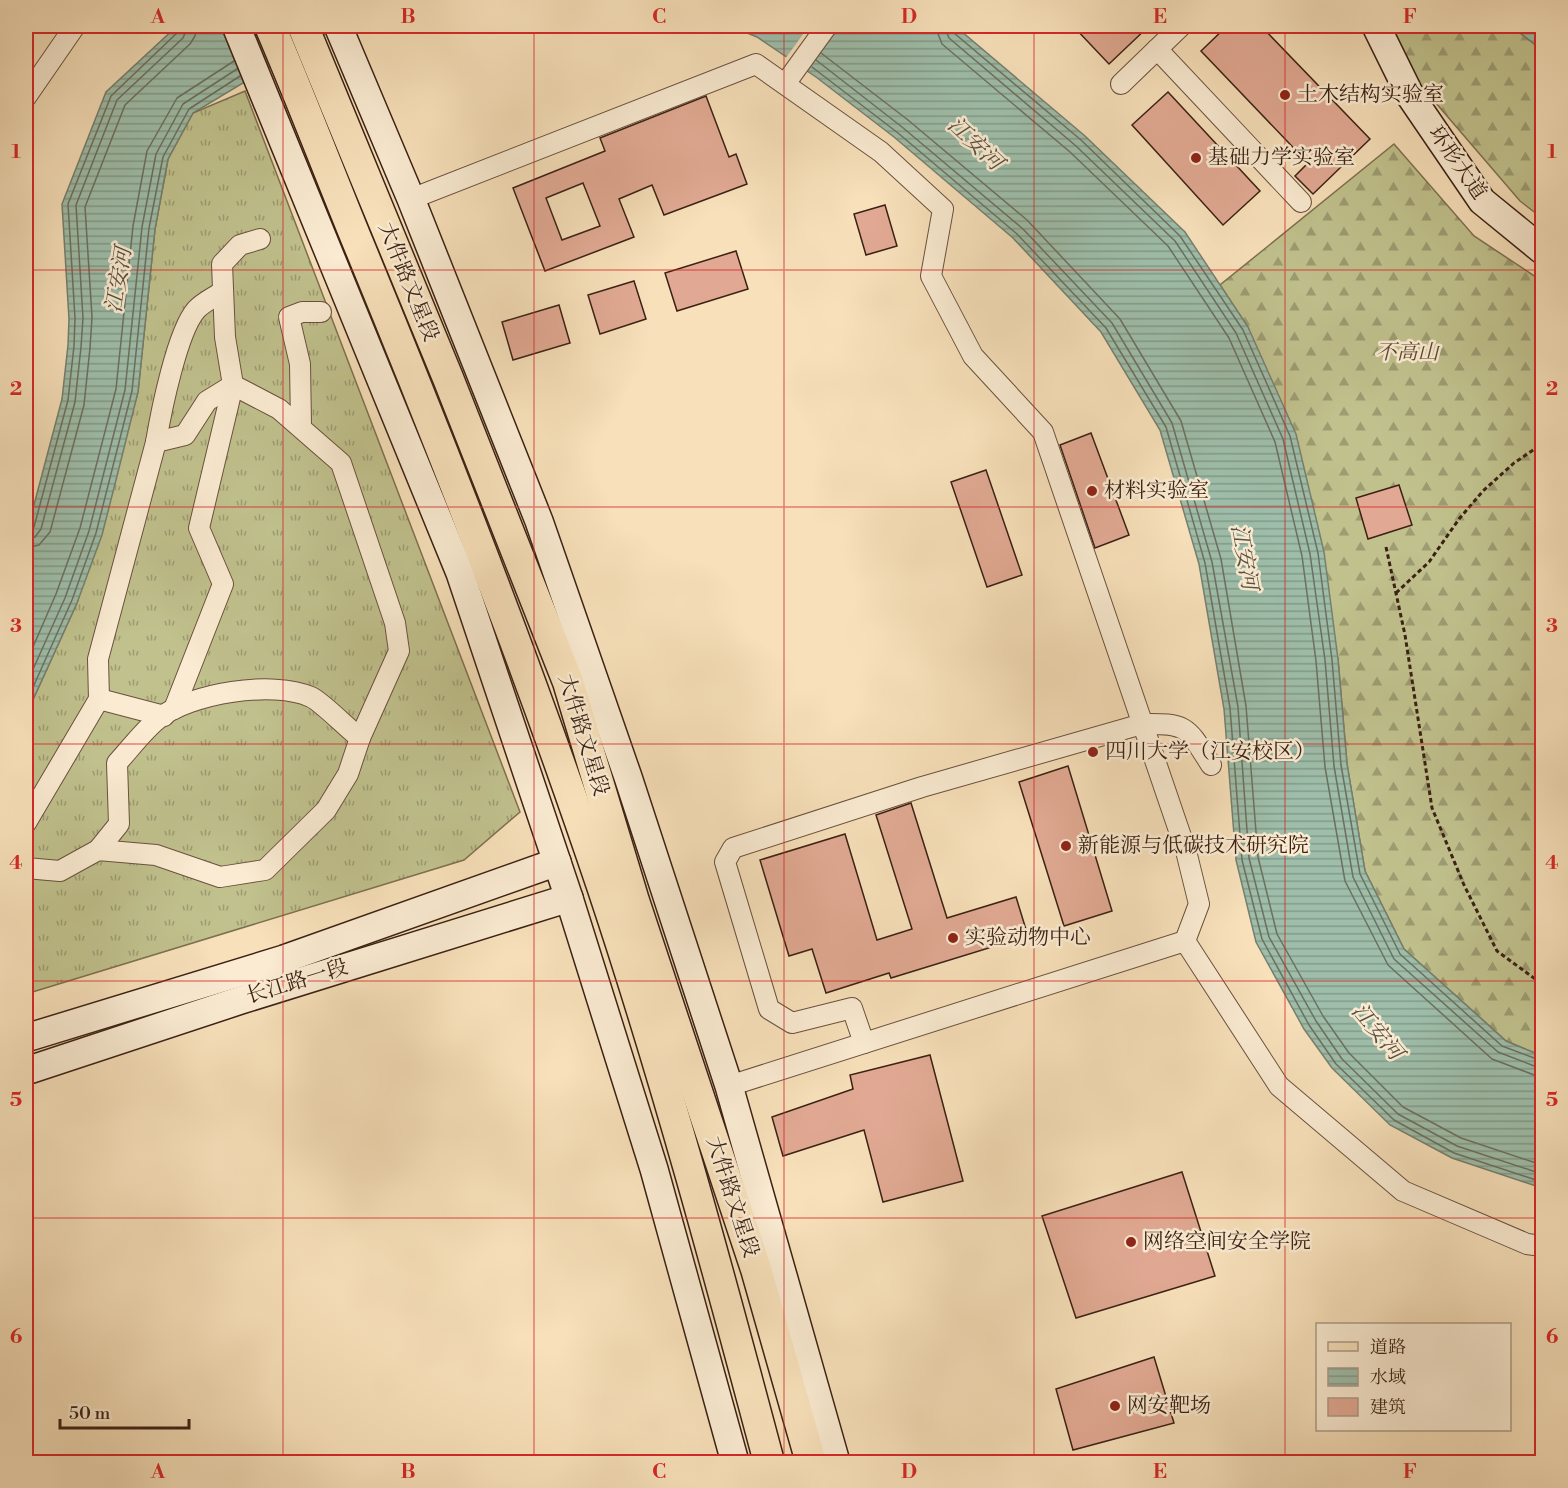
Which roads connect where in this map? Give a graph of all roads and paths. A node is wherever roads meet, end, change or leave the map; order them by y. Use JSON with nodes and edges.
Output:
{"nodes":[{"id":1,"x":75,"y":26,"type":"edge"},
{"id":2,"x":236,"y":26,"type":"edge"},
{"id":3,"x":270,"y":26,"type":"edge"},
{"id":4,"x":303,"y":26,"type":"edge"},
{"id":5,"x":338,"y":26,"type":"edge"},
{"id":6,"x":827,"y":26,"type":"edge"},
{"id":7,"x":1181,"y":26,"type":"edge"},
{"id":8,"x":1376,"y":26,"type":"edge"},
{"id":9,"x":1157,"y":49,"type":"junction"},
{"id":10,"x":785,"y":84,"type":"junction"},
{"id":11,"x":1121,"y":84,"type":"dead end"},
{"id":12,"x":26,"y":97,"type":"edge"},
{"id":13,"x":411,"y":199,"type":"junction"},
{"id":14,"x":1301,"y":202,"type":"dead end"},
{"id":15,"x":260,"y":239,"type":"dead end"},
{"id":16,"x":1542,"y":250,"type":"edge"},
{"id":17,"x":223,"y":291,"type":"junction"},
{"id":18,"x":321,"y":312,"type":"dead end"},
{"id":19,"x":233,"y":385,"type":"junction"},
{"id":20,"x":301,"y":425,"type":"junction"},
{"id":21,"x":156,"y":442,"type":"junction"},
{"id":22,"x":1542,"y":444,"type":"edge"},
{"id":23,"x":1386,"y":547,"type":"dead end"},
{"id":24,"x":1396,"y":593,"type":"junction"},
{"id":25,"x":99,"y":699,"type":"junction"},
{"id":26,"x":169,"y":712,"type":"junction"},
{"id":27,"x":1142,"y":724,"type":"junction"},
{"id":28,"x":360,"y":738,"type":"junction"},
{"id":29,"x":1211,"y":765,"type":"dead end"},
{"id":30,"x":26,"y":823,"type":"edge"},
{"id":31,"x":98,"y":850,"type":"junction"},
{"id":32,"x":557,"y":862,"type":"junction"},
{"id":33,"x":26,"y":868,"type":"edge"},
{"id":34,"x":569,"y":898,"type":"junction"},
{"id":35,"x":1185,"y":941,"type":"junction"},
{"id":36,"x":1542,"y":984,"type":"edge"},
{"id":37,"x":26,"y":1038,"type":"edge"},
{"id":38,"x":864,"y":1043,"type":"junction"},
{"id":39,"x":26,"y":1071,"type":"edge"},
{"id":40,"x":729,"y":1086,"type":"junction"},
{"id":41,"x":1542,"y":1246,"type":"edge"},
{"id":42,"x":735,"y":1462,"type":"edge"},
{"id":43,"x":769,"y":1462,"type":"edge"},
{"id":44,"x":811,"y":1462,"type":"edge"},
{"id":45,"x":836,"y":1462,"type":"edge"}],
"edges":[{"from":1,"to":12,"type":"street"},
{"from":2,"to":32,"type":"street"},
{"from":3,"to":43,"type":"main road","name":"大件路文星段"},
{"from":4,"to":44,"type":"main road","name":"大件路文星段"},
{"from":5,"to":13,"type":"street"},
{"from":6,"to":10,"type":"street"},
{"from":7,"to":9,"type":"street"},
{"from":8,"to":16,"type":"street","name":"环形大道"},
{"from":9,"to":11,"type":"street"},
{"from":9,"to":14,"type":"street"},
{"from":10,"to":13,"type":"street"},
{"from":10,"to":27,"type":"street"},
{"from":13,"to":40,"type":"street"},
{"from":15,"to":17,"type":"street"},
{"from":17,"to":19,"type":"street"},
{"from":17,"to":21,"type":"street"},
{"from":18,"to":20,"type":"street"},
{"from":19,"to":20,"type":"street"},
{"from":19,"to":21,"type":"street"},
{"from":19,"to":26,"type":"street"},
{"from":20,"to":28,"type":"street"},
{"from":21,"to":25,"type":"street"},
{"from":22,"to":24,"type":"path"},
{"from":23,"to":24,"type":"path"},
{"from":24,"to":36,"type":"path"},
{"from":25,"to":26,"type":"street"},
{"from":25,"to":30,"type":"street"},
{"from":26,"to":28,"type":"street"},
{"from":26,"to":31,"type":"street"},
{"from":27,"to":29,"type":"street"},
{"from":27,"to":35,"type":"street"},
{"from":27,"to":38,"type":"street"},
{"from":28,"to":31,"type":"street"},
{"from":31,"to":33,"type":"street"},
{"from":32,"to":34,"type":"street"},
{"from":32,"to":37,"type":"street","name":"长江路一段"},
{"from":34,"to":39,"type":"street","name":"长江路一段"},
{"from":34,"to":42,"type":"street"},
{"from":35,"to":38,"type":"street"},
{"from":35,"to":41,"type":"street"},
{"from":38,"to":40,"type":"street"},
{"from":40,"to":45,"type":"street"}]}
